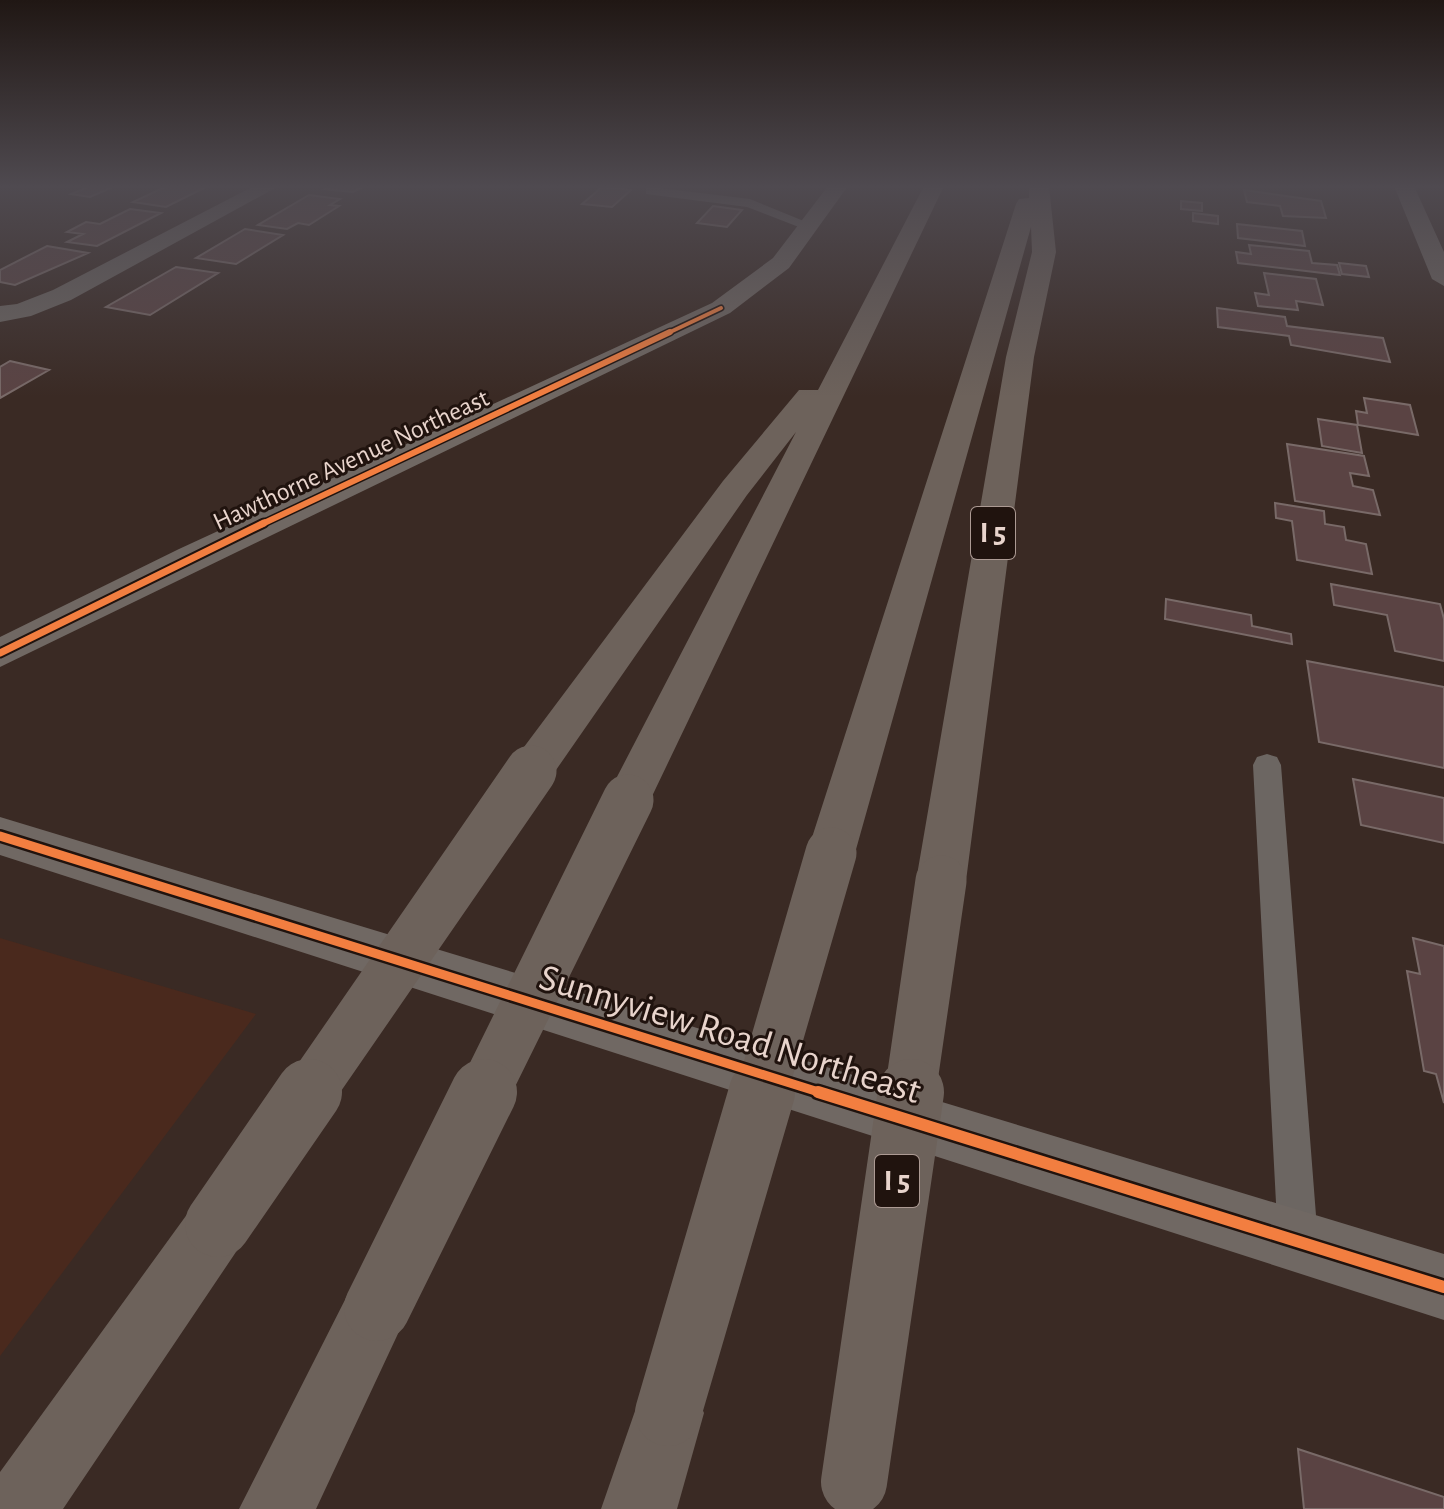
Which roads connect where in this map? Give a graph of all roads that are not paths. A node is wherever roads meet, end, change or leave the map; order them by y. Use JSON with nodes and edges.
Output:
{"nodes":[{"id":1,"x":135,"y":256,"type":"edge"},
{"id":2,"x":786,"y":256,"type":"edge"},
{"id":3,"x":899,"y":256,"type":"edge"},
{"id":4,"x":1012,"y":256,"type":"edge"},
{"id":5,"x":1043,"y":256,"type":"edge"},
{"id":6,"x":1434,"y":256,"type":"edge"},
{"id":7,"x":1444,"y":279,"type":"edge"},
{"id":8,"x":11,"y":313,"type":"edge"},
{"id":9,"x":859,"y":335,"type":"junction"},
{"id":10,"x":0,"y":653,"type":"edge"},
{"id":11,"x":1267,"y":765,"type":"dead end"},
{"id":12,"x":0,"y":836,"type":"edge"},
{"id":13,"x":1298,"y":1241,"type":"junction"},
{"id":14,"x":1444,"y":1287,"type":"edge"},
{"id":15,"x":852,"y":1496,"type":"edge"},
{"id":16,"x":19,"y":1509,"type":"edge"},
{"id":17,"x":277,"y":1509,"type":"edge"},
{"id":18,"x":639,"y":1509,"type":"edge"}],
"edges":[{"from":1,"to":8,"type":"street"},
{"from":2,"to":10,"type":"main road","name":"Hawthorne Avenue Northeast"},
{"from":3,"to":9,"type":"highway"},
{"from":4,"to":18,"type":"highway","number":"I 5","bridge":true},
{"from":5,"to":15,"type":"highway","number":"I 5","bridge":true},
{"from":6,"to":7,"type":"main road"},
{"from":9,"to":16,"type":"highway","bridge":true},
{"from":9,"to":17,"type":"highway","bridge":true},
{"from":11,"to":13,"type":"lane"},
{"from":12,"to":13,"type":"main road","name":"Sunnyview Road Northeast"},
{"from":13,"to":14,"type":"main road","name":"Sunnyview Road Northeast"}]}
